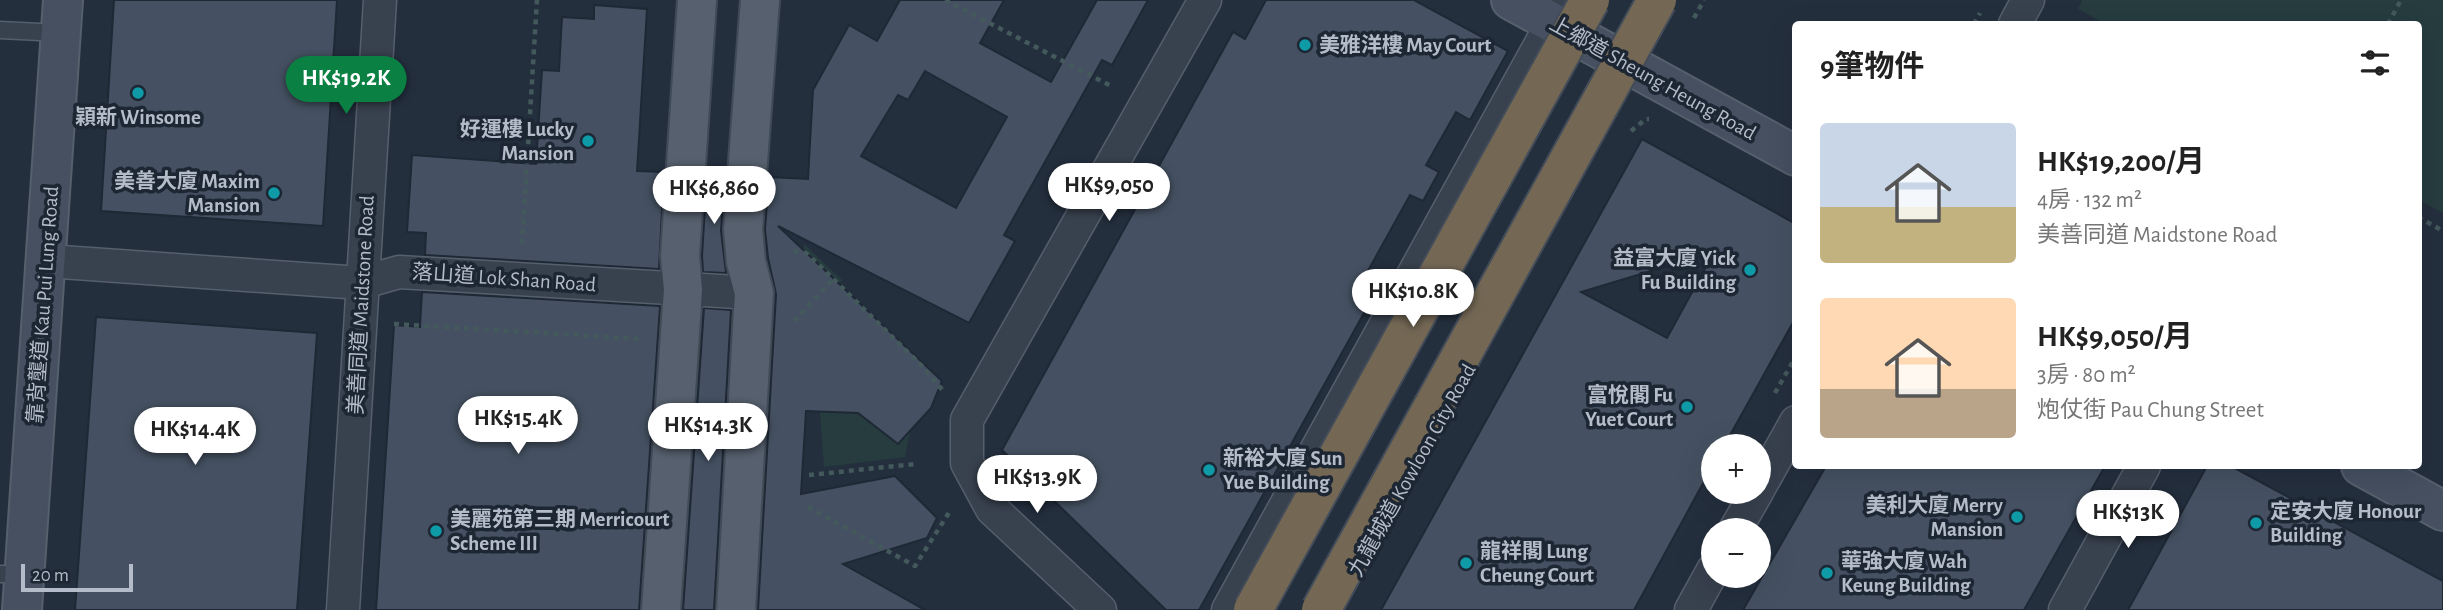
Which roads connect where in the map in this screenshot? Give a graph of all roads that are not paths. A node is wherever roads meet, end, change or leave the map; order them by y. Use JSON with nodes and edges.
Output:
{"nodes":[{"id":1,"x":380,"y":0,"type":"edge"},
{"id":2,"x":697,"y":0,"type":"edge"},
{"id":3,"x":761,"y":0,"type":"edge"},
{"id":4,"x":1205,"y":0,"type":"edge"},
{"id":5,"x":1511,"y":0,"type":"edge"},
{"id":6,"x":1590,"y":0,"type":"edge"},
{"id":7,"x":1657,"y":0,"type":"edge"},
{"id":8,"x":2028,"y":0,"type":"edge"},
{"id":9,"x":1559,"y":11,"type":"edge"},
{"id":10,"x":1682,"y":11,"type":"edge"},
{"id":11,"x":62,"y":17,"type":"edge"},
{"id":12,"x":2017,"y":21,"type":"edge"},
{"id":13,"x":0,"y":30,"type":"edge"},
{"id":14,"x":1635,"y":67,"type":"junction"},
{"id":15,"x":1792,"y":154,"type":"edge"},
{"id":16,"x":47,"y":261,"type":"junction"},
{"id":17,"x":361,"y":283,"type":"junction"},
{"id":18,"x":683,"y":290,"type":"junction"},
{"id":19,"x":754,"y":293,"type":"junction"},
{"id":20,"x":1792,"y":429,"type":"edge"},
{"id":21,"x":1771,"y":467,"type":"edge"},
{"id":22,"x":2142,"y":469,"type":"edge"},
{"id":23,"x":2366,"y":469,"type":"edge"},
{"id":24,"x":2443,"y":511,"type":"edge"},
{"id":25,"x":16,"y":586,"type":"edge"},
{"id":26,"x":1703,"y":588,"type":"edge"},
{"id":27,"x":343,"y":610,"type":"edge"},
{"id":28,"x":661,"y":610,"type":"edge"},
{"id":29,"x":736,"y":610,"type":"edge"},
{"id":30,"x":1100,"y":610,"type":"edge"},
{"id":31,"x":1228,"y":610,"type":"edge"},
{"id":32,"x":1253,"y":610,"type":"edge"},
{"id":33,"x":1321,"y":610,"type":"edge"},
{"id":34,"x":1334,"y":610,"type":"edge"},
{"id":35,"x":1691,"y":610,"type":"edge"},
{"id":36,"x":2065,"y":610,"type":"edge"}],
"edges":[{"from":1,"to":17,"type":"street","name":"美善同道 Maidstone Road"},
{"from":2,"to":18,"type":"main road"},
{"from":3,"to":19,"type":"main road"},
{"from":4,"to":30,"type":"street"},
{"from":5,"to":9,"type":"street","name":"上鄉道 Sheung Heung Road"},
{"from":6,"to":32,"type":"highway","bridge":true},
{"from":7,"to":33,"type":"highway","bridge":true},
{"from":8,"to":12,"type":"street"},
{"from":9,"to":14,"type":"street","name":"上鄉道 Sheung Heung Road"},
{"from":9,"to":31,"type":"street"},
{"from":10,"to":14,"type":"street","name":"九龍城道 Kowloon City Road"},
{"from":11,"to":13,"type":"lane"},
{"from":11,"to":16,"type":"street","name":"靠背壟道 Kau Pui Lung Road"},
{"from":14,"to":15,"type":"street","name":"上鄉道 Sheung Heung Road"},
{"from":14,"to":34,"type":"street","name":"九龍城道 Kowloon City Road"},
{"from":16,"to":17,"type":"street","name":"落山道 Lok Shan Road"},
{"from":16,"to":25,"type":"street","name":"靠背壟道 Kau Pui Lung Road"},
{"from":17,"to":18,"type":"street","name":"落山道 Lok Shan Road"},
{"from":17,"to":27,"type":"street","name":"美善同道 Maidstone Road"},
{"from":18,"to":19,"type":"street","name":"落山道 Lok Shan Road"},
{"from":18,"to":28,"type":"main road"},
{"from":19,"to":29,"type":"main road"},
{"from":20,"to":21,"type":"street"},
{"from":22,"to":36,"type":"street"},
{"from":23,"to":24,"type":"street"},
{"from":26,"to":35,"type":"street"}]}
